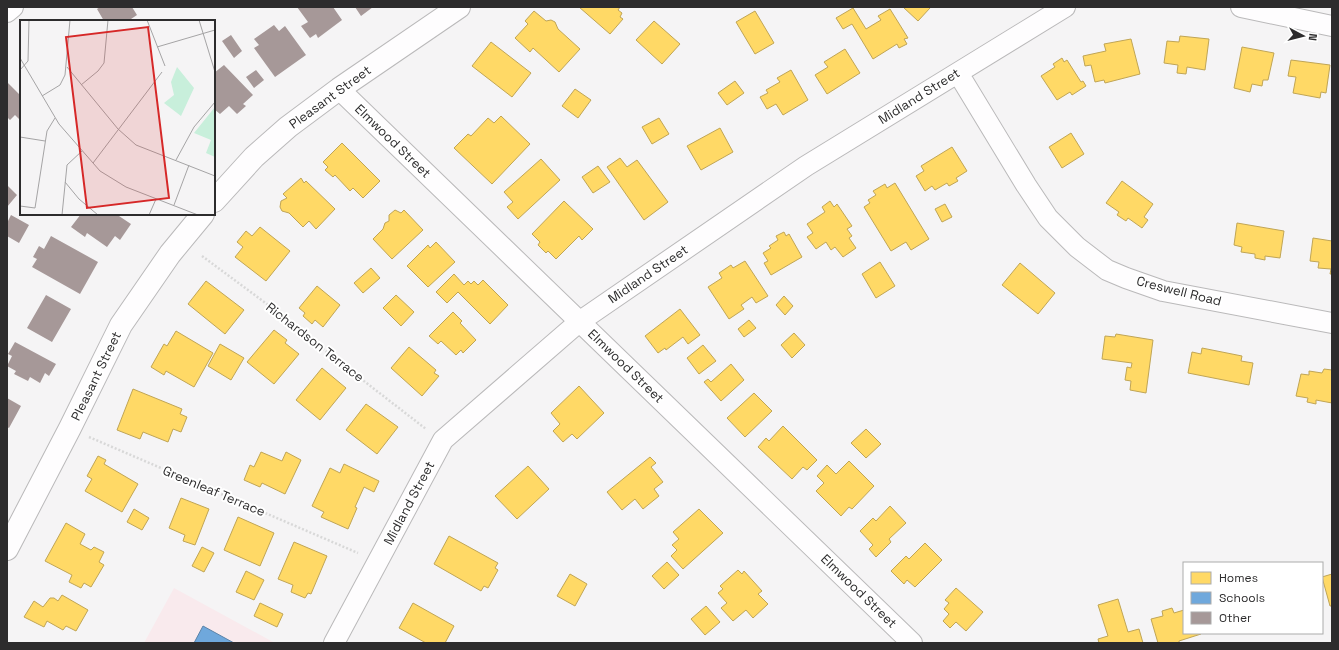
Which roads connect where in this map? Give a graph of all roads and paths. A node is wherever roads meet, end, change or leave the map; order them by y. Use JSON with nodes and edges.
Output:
{"nodes":[{"id":1,"x":13,"y":7,"type":"edge"},
{"id":2,"x":459,"y":7,"type":"edge"},
{"id":3,"x":1065,"y":7,"type":"edge"},
{"id":4,"x":1241,"y":7,"type":"edge"},
{"id":5,"x":7,"y":12,"type":"edge"},
{"id":6,"x":437,"y":13,"type":"edge"},
{"id":7,"x":1332,"y":26,"type":"edge"},
{"id":8,"x":958,"y":72,"type":"junction"},
{"id":9,"x":340,"y":89,"type":"junction"},
{"id":10,"x":215,"y":200,"type":"edge"},
{"id":11,"x":202,"y":215,"type":"edge"},
{"id":12,"x":202,"y":256,"type":"dead end"},
{"id":13,"x":579,"y":322,"type":"junction"},
{"id":14,"x":1332,"y":323,"type":"edge"},
{"id":15,"x":70,"y":428,"type":"junction"},
{"id":16,"x":427,"y":429,"type":"dead end"},
{"id":17,"x":7,"y":548,"type":"edge"},
{"id":18,"x":358,"y":554,"type":"dead end"},
{"id":19,"x":334,"y":643,"type":"edge"},
{"id":20,"x":912,"y":643,"type":"edge"}],
"edges":[{"from":1,"to":5,"type":"street"},
{"from":2,"to":6,"type":"main road","name":"Pleasant Street"},
{"from":3,"to":8,"type":"street","name":"Midland Street"},
{"from":4,"to":7,"type":"street"},
{"from":6,"to":9,"type":"main road","name":"Pleasant Street"},
{"from":8,"to":13,"type":"street","name":"Midland Street"},
{"from":8,"to":14,"type":"street","name":"Creswell Road"},
{"from":9,"to":10,"type":"main road","name":"Pleasant Street"},
{"from":9,"to":13,"type":"street","name":"Elmwood Street"},
{"from":11,"to":15,"type":"main road","name":"Pleasant Street"},
{"from":12,"to":16,"type":"path","name":"Richardson Terrace"},
{"from":13,"to":19,"type":"street","name":"Midland Street"},
{"from":13,"to":20,"type":"street","name":"Elmwood Street"},
{"from":15,"to":17,"type":"main road","name":"Pleasant Street"},
{"from":15,"to":18,"type":"path","name":"Greenleaf Terrace"}]}
